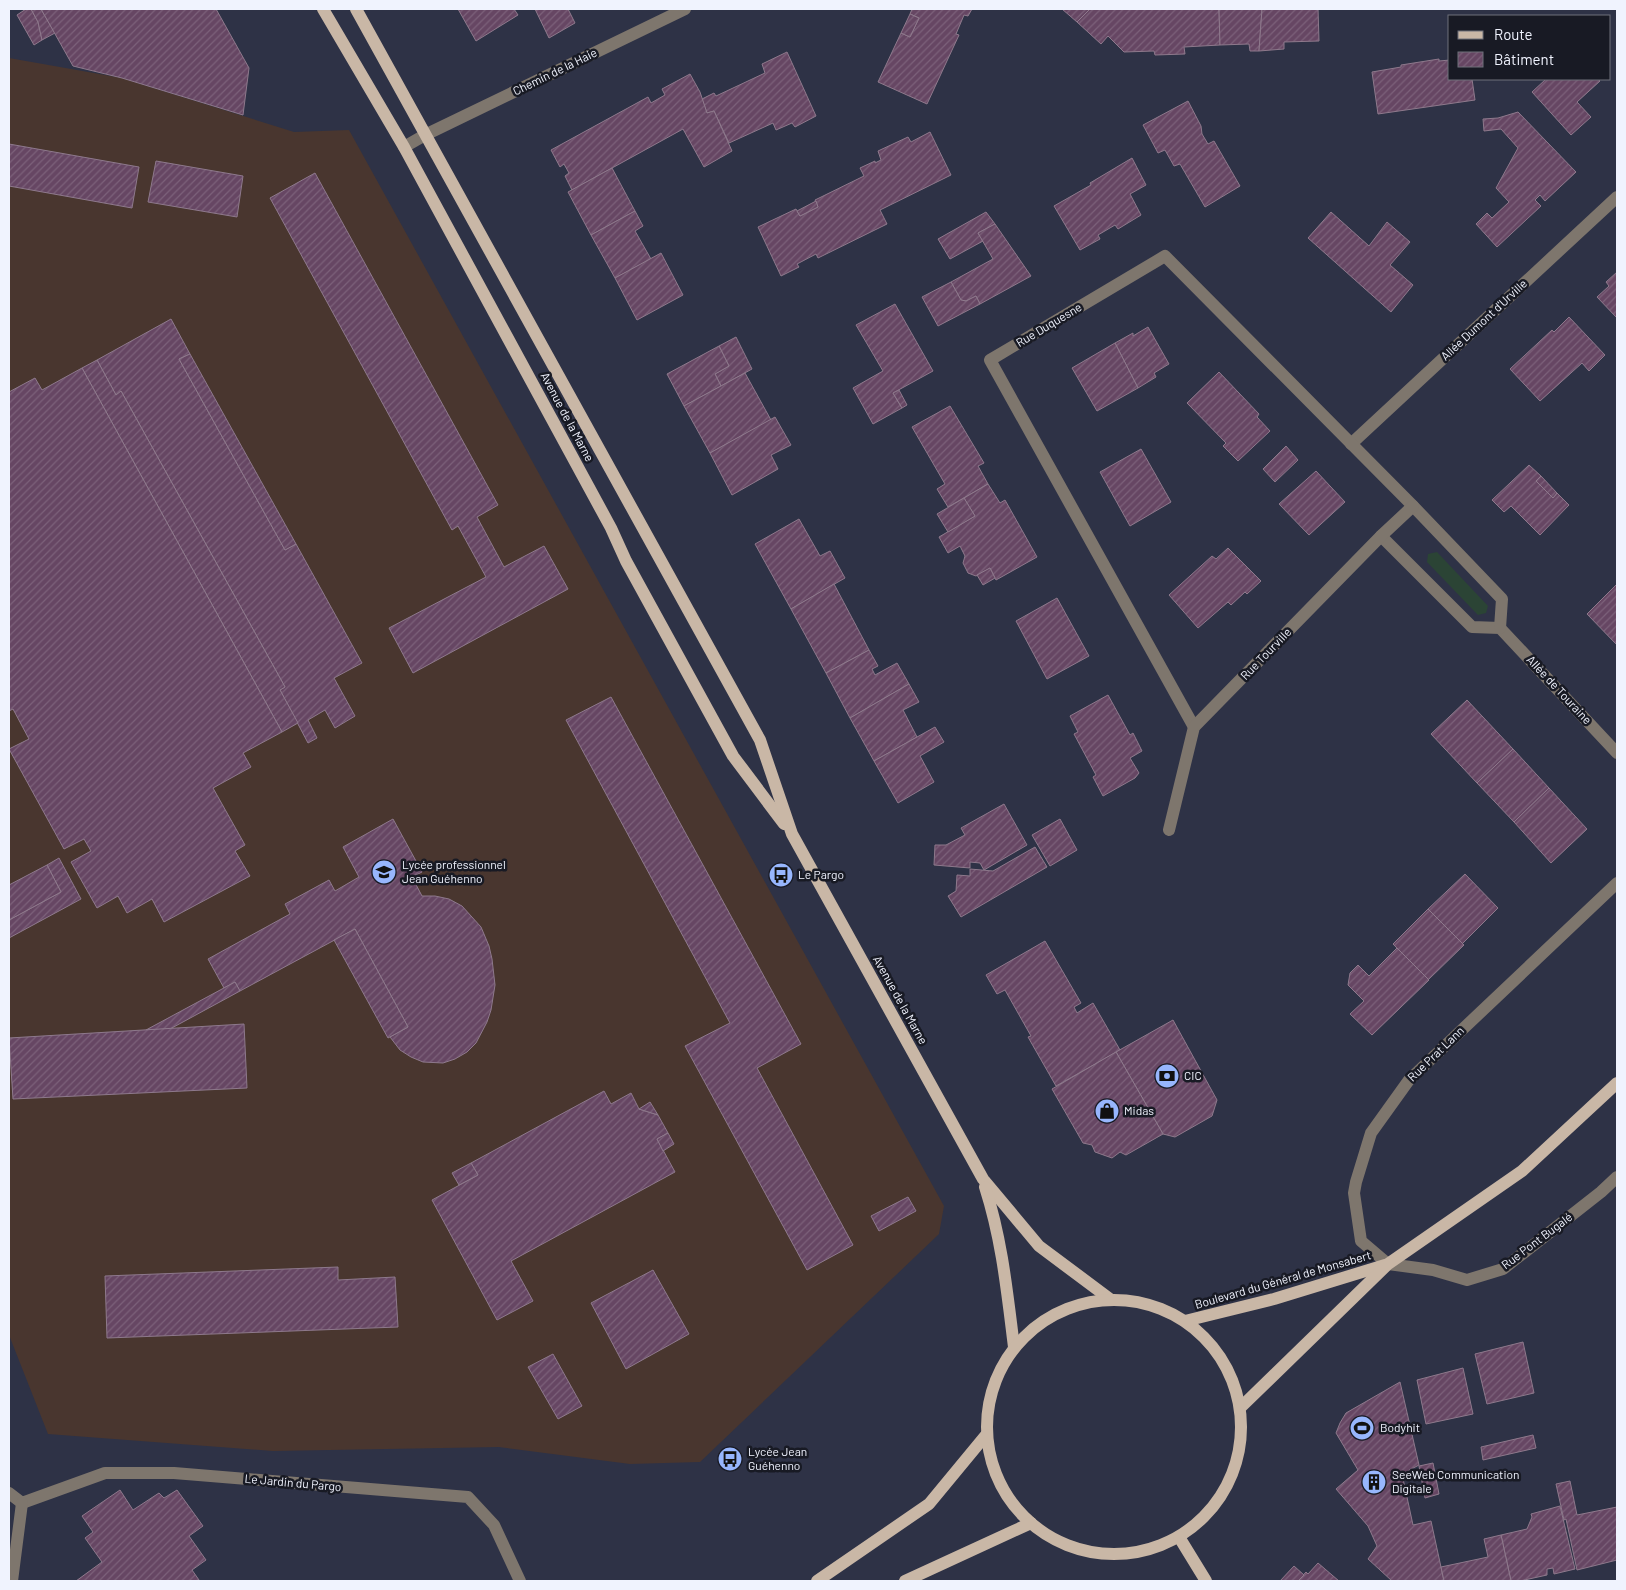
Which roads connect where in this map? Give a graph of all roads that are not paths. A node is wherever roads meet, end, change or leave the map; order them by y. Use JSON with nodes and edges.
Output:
{"nodes":[{"id":1,"x":324,"y":9,"type":"edge"},
{"id":2,"x":356,"y":9,"type":"edge"},
{"id":3,"x":685,"y":9,"type":"edge"},
{"id":4,"x":424,"y":135,"type":"junction"},
{"id":5,"x":404,"y":147,"type":"junction"},
{"id":6,"x":1617,"y":197,"type":"edge"},
{"id":7,"x":1351,"y":444,"type":"junction"},
{"id":8,"x":1413,"y":506,"type":"junction"},
{"id":9,"x":1381,"y":536,"type":"junction"},
{"id":10,"x":1500,"y":628,"type":"junction"},
{"id":11,"x":1194,"y":727,"type":"junction"},
{"id":12,"x":1617,"y":753,"type":"edge"},
{"id":13,"x":1169,"y":830,"type":"dead end"},
{"id":14,"x":792,"y":834,"type":"junction"},
{"id":15,"x":1617,"y":883,"type":"edge"},
{"id":16,"x":1617,"y":1083,"type":"edge"},
{"id":17,"x":1617,"y":1177,"type":"edge"},
{"id":18,"x":983,"y":1179,"type":"junction"},
{"id":19,"x":1388,"y":1264,"type":"junction"},
{"id":20,"x":1110,"y":1299,"type":"junction"},
{"id":21,"x":1185,"y":1321,"type":"junction"},
{"id":22,"x":1014,"y":1347,"type":"junction"},
{"id":23,"x":1240,"y":1408,"type":"junction"},
{"id":24,"x":986,"y":1435,"type":"junction"},
{"id":25,"x":9,"y":1493,"type":"edge"},
{"id":26,"x":22,"y":1503,"type":"junction"},
{"id":27,"x":1031,"y":1524,"type":"junction"},
{"id":28,"x":1179,"y":1536,"type":"junction"},
{"id":29,"x":12,"y":1581,"type":"edge"},
{"id":30,"x":520,"y":1581,"type":"edge"},
{"id":31,"x":817,"y":1581,"type":"edge"},
{"id":32,"x":906,"y":1581,"type":"edge"},
{"id":33,"x":1206,"y":1581,"type":"edge"}],
"edges":[{"from":1,"to":5,"type":"main road","name":"Avenue de la Marne"},
{"from":2,"to":4,"type":"main road","name":"Avenue de la Marne"},
{"from":3,"to":4,"type":"street","name":"Chemin de la Haie"},
{"from":4,"to":5,"type":"street","name":"Chemin de la Haie"},
{"from":4,"to":14,"type":"main road","name":"Avenue de la Marne"},
{"from":5,"to":14,"type":"main road","name":"Avenue de la Marne"},
{"from":6,"to":7,"type":"street","name":"Allée Dumont d'Urville"},
{"from":7,"to":8,"type":"street","name":"Rue Duquesne"},
{"from":7,"to":11,"type":"street","name":"Rue Duquesne"},
{"from":8,"to":9,"type":"street","name":"Rue Tourville"},
{"from":8,"to":10,"type":"street"},
{"from":9,"to":10,"type":"street"},
{"from":9,"to":11,"type":"street","name":"Rue Tourville"},
{"from":10,"to":12,"type":"street","name":"Allée de Touraine"},
{"from":11,"to":13,"type":"street"},
{"from":14,"to":18,"type":"main road","name":"Avenue de la Marne"},
{"from":15,"to":19,"type":"street","name":"Rue Prat Lann"},
{"from":16,"to":19,"type":"main road","name":"Boulevard du Général de Monsabert"},
{"from":17,"to":19,"type":"street","name":"Rue Pont Bugalé"},
{"from":18,"to":20,"type":"main road","name":"Avenue de la Marne"},
{"from":18,"to":22,"type":"main road","name":"Avenue de la Marne"},
{"from":19,"to":21,"type":"main road","name":"Boulevard du Général de Monsabert"},
{"from":19,"to":23,"type":"main road","name":"Boulevard du Général de Monsabert"},
{"from":20,"to":21,"type":"main road"},
{"from":20,"to":22,"type":"main road"},
{"from":21,"to":23,"type":"main road"},
{"from":22,"to":24,"type":"main road"},
{"from":23,"to":28,"type":"main road"},
{"from":24,"to":27,"type":"main road"},
{"from":24,"to":31,"type":"main road"},
{"from":25,"to":26,"type":"street"},
{"from":26,"to":29,"type":"street"},
{"from":26,"to":30,"type":"street","name":"Le Jardin du Pargo"},
{"from":27,"to":28,"type":"main road"},
{"from":27,"to":32,"type":"main road"},
{"from":28,"to":33,"type":"main road"}]}
